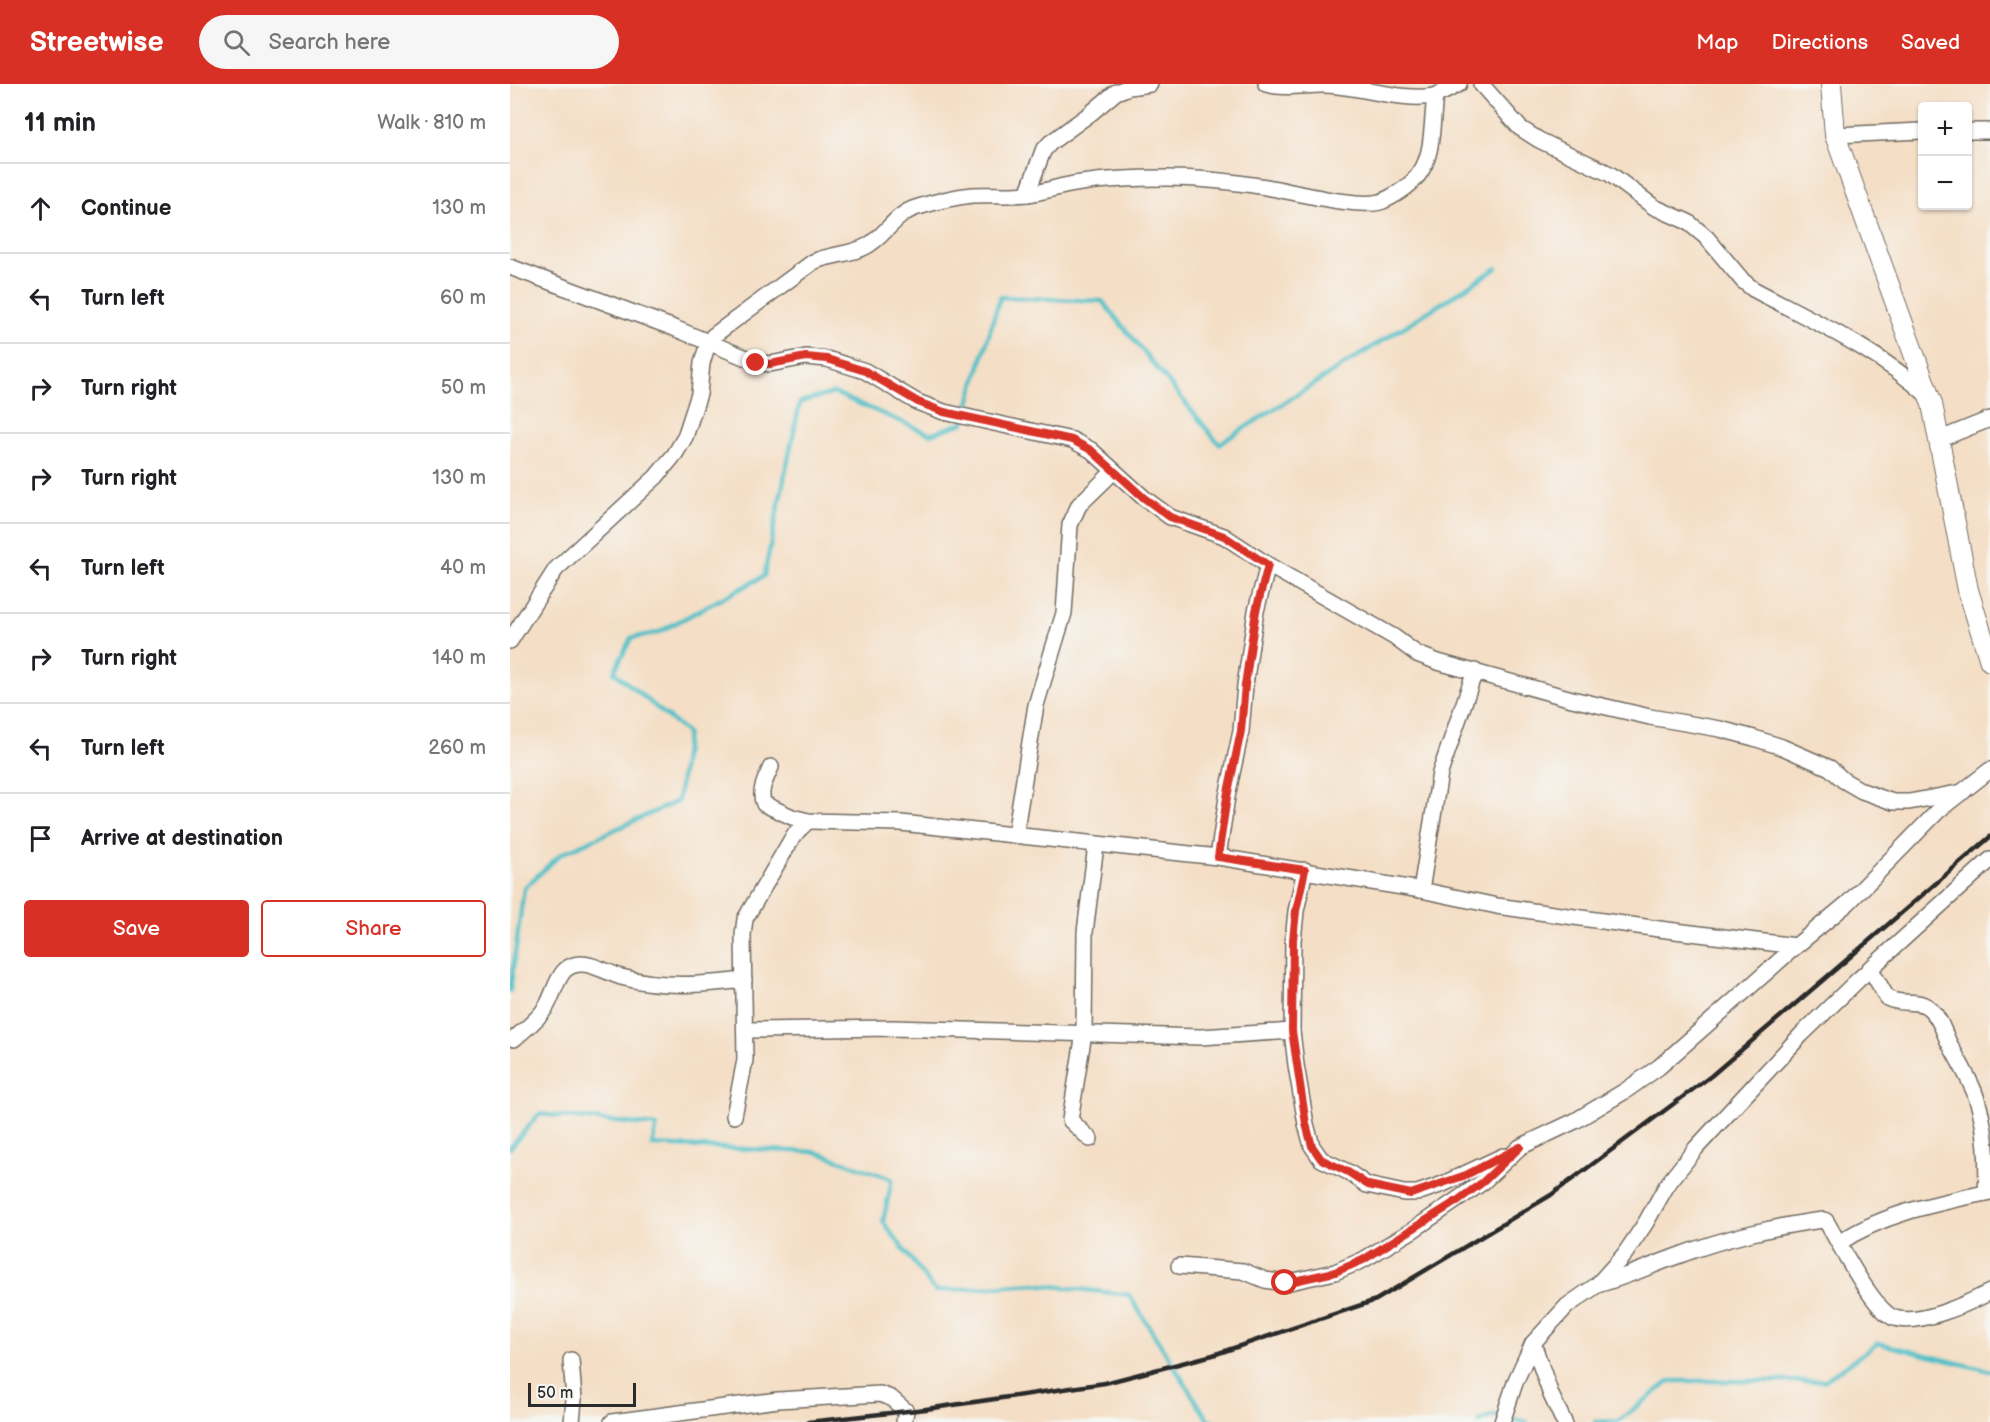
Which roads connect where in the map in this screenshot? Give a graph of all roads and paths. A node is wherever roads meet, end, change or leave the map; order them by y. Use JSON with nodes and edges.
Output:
{"nodes":[{"id":1,"x":1150,"y":84,"type":"edge"},
{"id":2,"x":1266,"y":84,"type":"edge"},
{"id":3,"x":1459,"y":84,"type":"edge"},
{"id":4,"x":1481,"y":84,"type":"edge"},
{"id":5,"x":1831,"y":84,"type":"edge"},
{"id":6,"x":1381,"y":88,"type":"edge"},
{"id":7,"x":1435,"y":96,"type":"junction"},
{"id":8,"x":1918,"y":131,"type":"edge"},
{"id":9,"x":1972,"y":131,"type":"edge"},
{"id":10,"x":1990,"y":131,"type":"edge"},
{"id":11,"x":1835,"y":135,"type":"junction"},
{"id":12,"x":1027,"y":194,"type":"junction"},
{"id":13,"x":510,"y":267,"type":"edge"},
{"id":14,"x":708,"y":344,"type":"junction"},
{"id":15,"x":1929,"y":396,"type":"junction"},
{"id":16,"x":1990,"y":419,"type":"edge"},
{"id":17,"x":1938,"y":440,"type":"junction"},
{"id":18,"x":1114,"y":471,"type":"junction"},
{"id":19,"x":1268,"y":565,"type":"junction"},
{"id":20,"x":515,"y":622,"type":"edge"},
{"id":21,"x":510,"y":641,"type":"edge"},
{"id":22,"x":1990,"y":661,"type":"edge"},
{"id":23,"x":1475,"y":671,"type":"junction"},
{"id":24,"x":771,"y":767,"type":"dead end"},
{"id":25,"x":1990,"y":770,"type":"edge"},
{"id":26,"x":1963,"y":792,"type":"junction"},
{"id":27,"x":808,"y":820,"type":"junction"},
{"id":28,"x":1015,"y":836,"type":"junction"},
{"id":29,"x":1096,"y":845,"type":"junction"},
{"id":30,"x":1218,"y":857,"type":"junction"},
{"id":31,"x":1990,"y":860,"type":"edge"},
{"id":32,"x":1305,"y":870,"type":"junction"},
{"id":33,"x":1421,"y":890,"type":"junction"},
{"id":34,"x":1796,"y":946,"type":"junction"},
{"id":35,"x":1870,"y":968,"type":"junction"},
{"id":36,"x":744,"y":980,"type":"junction"},
{"id":37,"x":746,"y":1030,"type":"junction"},
{"id":38,"x":1292,"y":1031,"type":"junction"},
{"id":39,"x":1084,"y":1033,"type":"junction"},
{"id":40,"x":514,"y":1040,"type":"dead end"},
{"id":41,"x":734,"y":1116,"type":"dead end"},
{"id":42,"x":1090,"y":1139,"type":"dead end"},
{"id":43,"x":1520,"y":1147,"type":"junction"},
{"id":44,"x":1988,"y":1192,"type":"edge"},
{"id":45,"x":1839,"y":1243,"type":"junction"},
{"id":46,"x":1179,"y":1266,"type":"dead end"},
{"id":47,"x":1596,"y":1285,"type":"junction"},
{"id":48,"x":1990,"y":1292,"type":"edge"},
{"id":49,"x":1533,"y":1343,"type":"junction"},
{"id":50,"x":572,"y":1360,"type":"dead end"},
{"id":51,"x":1504,"y":1415,"type":"edge"},
{"id":52,"x":572,"y":1422,"type":"edge"},
{"id":53,"x":612,"y":1422,"type":"edge"},
{"id":54,"x":904,"y":1422,"type":"edge"},
{"id":55,"x":1564,"y":1422,"type":"edge"}],
"edges":[{"from":1,"to":12,"type":"street"},
{"from":2,"to":6,"type":"street"},
{"from":3,"to":7,"type":"street"},
{"from":4,"to":15,"type":"street"},
{"from":5,"to":11,"type":"street"},
{"from":6,"to":7,"type":"street"},
{"from":7,"to":12,"type":"street"},
{"from":8,"to":11,"type":"street"},
{"from":9,"to":10,"type":"street"},
{"from":11,"to":15,"type":"street"},
{"from":12,"to":14,"type":"street"},
{"from":13,"to":14,"type":"street"},
{"from":14,"to":18,"type":"street"},
{"from":14,"to":20,"type":"street"},
{"from":15,"to":17,"type":"street"},
{"from":16,"to":17,"type":"street"},
{"from":17,"to":22,"type":"street"},
{"from":18,"to":19,"type":"street"},
{"from":18,"to":28,"type":"street"},
{"from":19,"to":23,"type":"street"},
{"from":19,"to":30,"type":"street"},
{"from":20,"to":21,"type":"street"},
{"from":23,"to":26,"type":"street"},
{"from":23,"to":33,"type":"street"},
{"from":24,"to":27,"type":"street"},
{"from":25,"to":26,"type":"street"},
{"from":26,"to":34,"type":"street"},
{"from":27,"to":28,"type":"street"},
{"from":27,"to":36,"type":"street"},
{"from":28,"to":29,"type":"street"},
{"from":29,"to":30,"type":"street"},
{"from":29,"to":39,"type":"street"},
{"from":30,"to":32,"type":"street"},
{"from":31,"to":35,"type":"street"},
{"from":32,"to":33,"type":"street"},
{"from":32,"to":38,"type":"street"},
{"from":33,"to":34,"type":"street"},
{"from":34,"to":43,"type":"street"},
{"from":35,"to":44,"type":"street"},
{"from":35,"to":47,"type":"street"},
{"from":36,"to":37,"type":"street"},
{"from":36,"to":40,"type":"street"},
{"from":37,"to":39,"type":"street"},
{"from":37,"to":41,"type":"street"},
{"from":38,"to":39,"type":"street"},
{"from":38,"to":43,"type":"street"},
{"from":39,"to":42,"type":"street"},
{"from":43,"to":46,"type":"street"},
{"from":44,"to":45,"type":"street"},
{"from":45,"to":47,"type":"street"},
{"from":45,"to":48,"type":"street"},
{"from":47,"to":49,"type":"street"},
{"from":49,"to":51,"type":"street"},
{"from":49,"to":55,"type":"street"},
{"from":50,"to":52,"type":"street"},
{"from":53,"to":54,"type":"street"}]}
